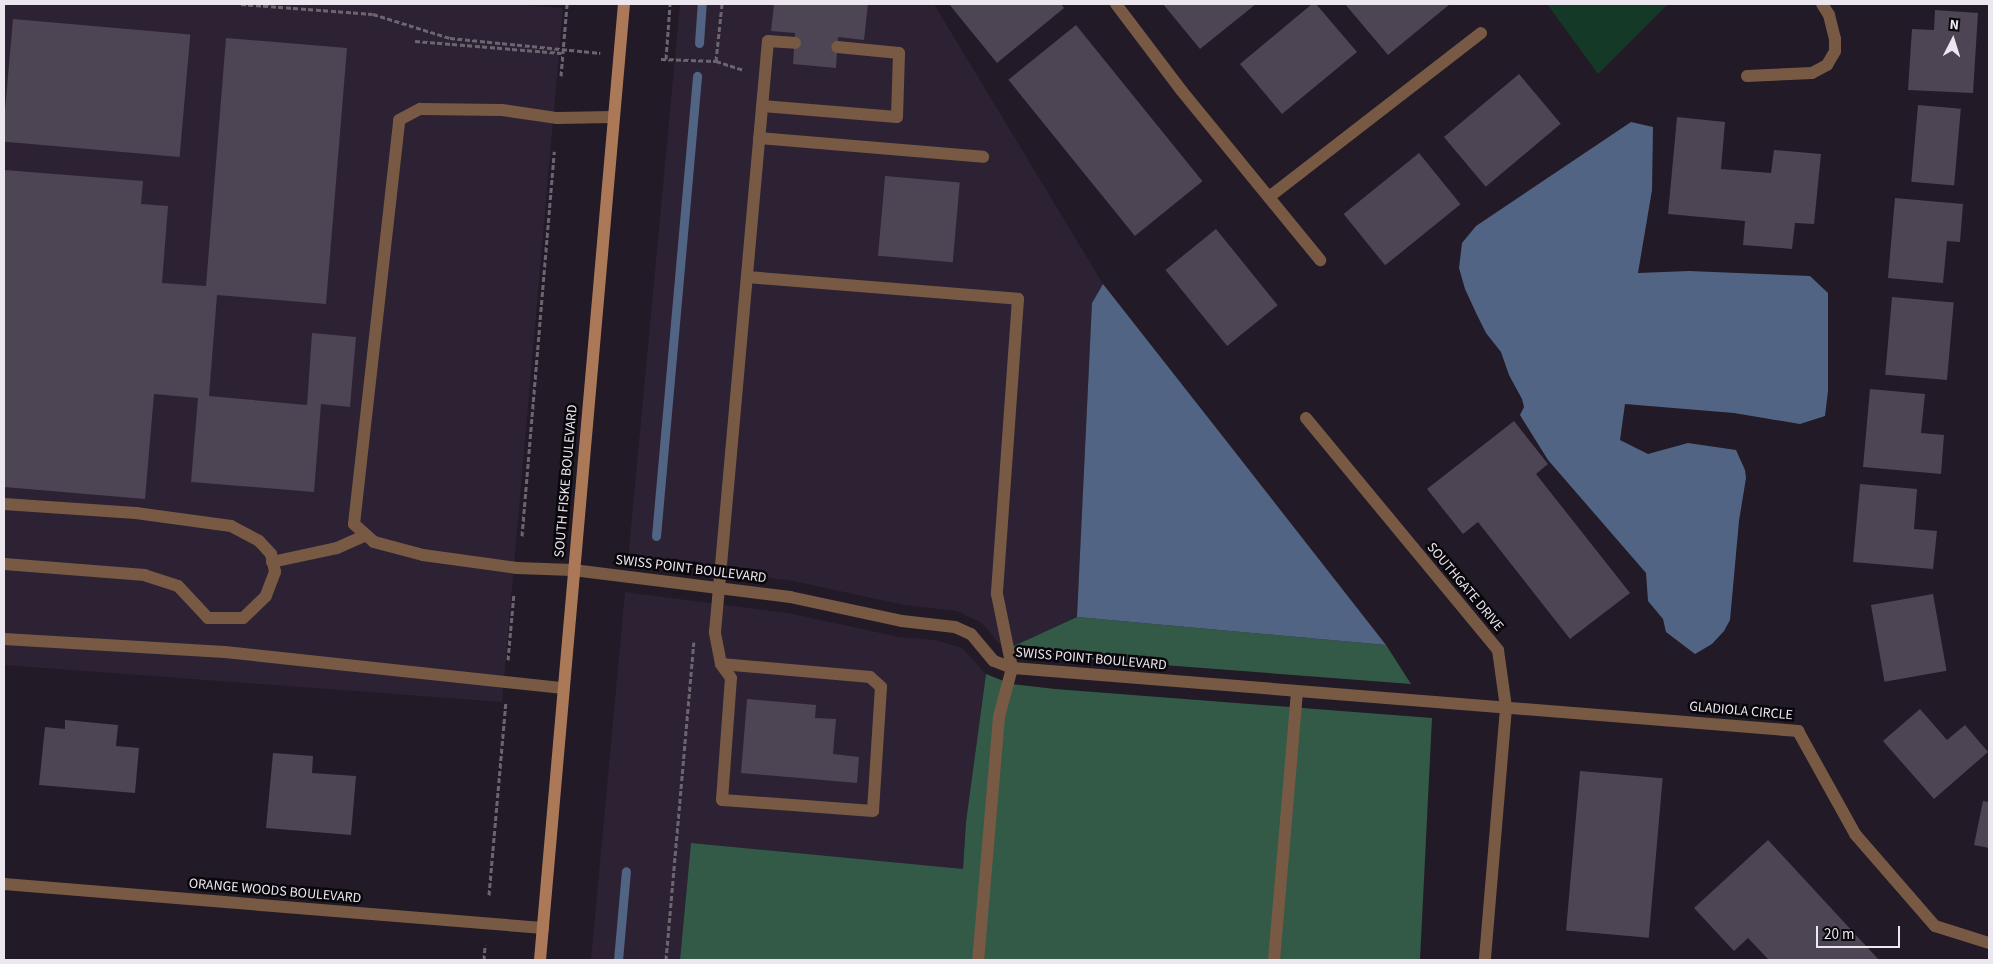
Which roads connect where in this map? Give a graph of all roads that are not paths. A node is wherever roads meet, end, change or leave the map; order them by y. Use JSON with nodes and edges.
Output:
{"nodes":[{"id":1,"x":624,"y":4,"type":"edge"},
{"id":2,"x":1116,"y":4,"type":"edge"},
{"id":3,"x":1822,"y":4,"type":"edge"},
{"id":4,"x":1481,"y":33,"type":"dead end"},
{"id":5,"x":794,"y":43,"type":"dead end"},
{"id":6,"x":837,"y":47,"type":"dead end"},
{"id":7,"x":1747,"y":76,"type":"dead end"},
{"id":8,"x":762,"y":106,"type":"junction"},
{"id":9,"x":614,"y":117,"type":"junction"},
{"id":10,"x":759,"y":138,"type":"junction"},
{"id":11,"x":983,"y":157,"type":"dead end"},
{"id":12,"x":1269,"y":197,"type":"junction"},
{"id":13,"x":1320,"y":260,"type":"dead end"},
{"id":14,"x":747,"y":276,"type":"junction"},
{"id":15,"x":1306,"y":418,"type":"dead end"},
{"id":16,"x":4,"y":504,"type":"edge"},
{"id":17,"x":366,"y":535,"type":"junction"},
{"id":18,"x":272,"y":562,"type":"junction"},
{"id":19,"x":4,"y":564,"type":"edge"},
{"id":20,"x":573,"y":570,"type":"junction"},
{"id":21,"x":719,"y":588,"type":"junction"},
{"id":22,"x":4,"y":639,"type":"edge"},
{"id":23,"x":721,"y":664,"type":"junction"},
{"id":24,"x":1012,"y":668,"type":"junction"},
{"id":25,"x":563,"y":688,"type":"junction"},
{"id":26,"x":1297,"y":692,"type":"junction"},
{"id":27,"x":1506,"y":708,"type":"junction"},
{"id":28,"x":4,"y":884,"type":"edge"},
{"id":29,"x":543,"y":928,"type":"junction"},
{"id":30,"x":1989,"y":943,"type":"edge"},
{"id":31,"x":540,"y":960,"type":"edge"},
{"id":32,"x":978,"y":960,"type":"edge"},
{"id":33,"x":1274,"y":960,"type":"edge"},
{"id":34,"x":1485,"y":960,"type":"edge"}],
"edges":[{"from":1,"to":9,"type":"main road","name":"SOUTH FISKE BOULEVARD"},
{"from":2,"to":12,"type":"street"},
{"from":3,"to":7,"type":"street"},
{"from":4,"to":12,"type":"street"},
{"from":5,"to":8,"type":"street"},
{"from":6,"to":8,"type":"street"},
{"from":8,"to":10,"type":"street"},
{"from":9,"to":17,"type":"street"},
{"from":9,"to":20,"type":"main road","name":"SOUTH FISKE BOULEVARD"},
{"from":10,"to":11,"type":"street"},
{"from":10,"to":14,"type":"street"},
{"from":12,"to":13,"type":"street"},
{"from":14,"to":21,"type":"street"},
{"from":14,"to":24,"type":"street"},
{"from":15,"to":27,"type":"street","name":"SOUTHGATE DRIVE"},
{"from":16,"to":18,"type":"street"},
{"from":17,"to":18,"type":"street"},
{"from":17,"to":20,"type":"street","name":"SWISS POINT BOULEVARD"},
{"from":18,"to":19,"type":"street"},
{"from":20,"to":21,"type":"street","name":"SWISS POINT BOULEVARD"},
{"from":20,"to":25,"type":"main road","name":"SOUTH FISKE BOULEVARD"},
{"from":21,"to":23,"type":"street"},
{"from":21,"to":24,"type":"street","name":"SWISS POINT BOULEVARD"},
{"from":22,"to":25,"type":"street"},
{"from":23,"to":23,"type":"street"},
{"from":24,"to":26,"type":"street","name":"SWISS POINT BOULEVARD"},
{"from":24,"to":32,"type":"street"},
{"from":25,"to":29,"type":"main road","name":"SOUTH FISKE BOULEVARD"},
{"from":26,"to":27,"type":"street","name":"SWISS POINT BOULEVARD"},
{"from":26,"to":33,"type":"street"},
{"from":27,"to":30,"type":"street","name":"GLADIOLA CIRCLE"},
{"from":27,"to":34,"type":"street","name":"SOUTHGATE DRIVE"},
{"from":28,"to":29,"type":"street","name":"ORANGE WOODS BOULEVARD"},
{"from":29,"to":31,"type":"main road","name":"SOUTH FISKE BOULEVARD"}]}
